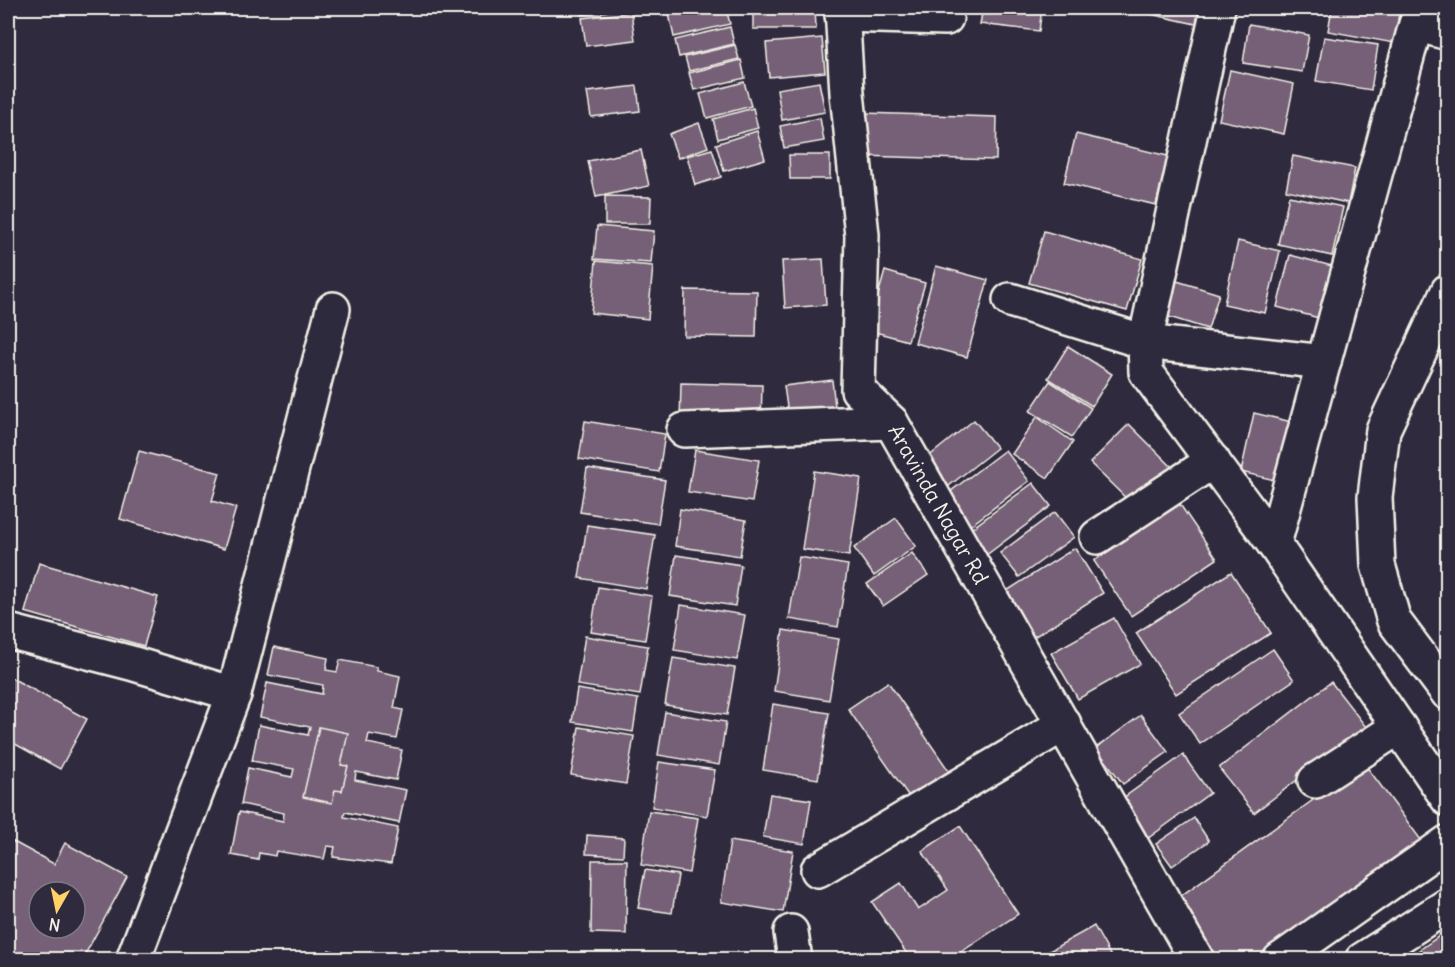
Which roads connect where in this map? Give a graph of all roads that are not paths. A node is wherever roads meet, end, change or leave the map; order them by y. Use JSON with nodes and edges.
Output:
{"nodes":[{"id":1,"x":1218,"y":8,"type":"edge"},
{"id":2,"x":1419,"y":8,"type":"edge"},
{"id":3,"x":842,"y":11,"type":"edge"},
{"id":4,"x":946,"y":18,"type":"dead end"},
{"id":5,"x":1448,"y":33,"type":"edge"},
{"id":6,"x":1410,"y":44,"type":"junction"},
{"id":7,"x":1448,"y":291,"type":"edge"},
{"id":8,"x":1010,"y":300,"type":"dead end"},
{"id":9,"x":333,"y":309,"type":"dead end"},
{"id":10,"x":1145,"y":342,"type":"junction"},
{"id":11,"x":1324,"y":362,"type":"junction"},
{"id":12,"x":891,"y":422,"type":"junction"},
{"id":13,"x":684,"y":430,"type":"dead end"},
{"id":14,"x":1213,"y":461,"type":"junction"},
{"id":15,"x":1097,"y":537,"type":"dead end"},
{"id":16,"x":1274,"y":544,"type":"junction"},
{"id":17,"x":8,"y":631,"type":"edge"},
{"id":18,"x":1444,"y":681,"type":"edge"},
{"id":19,"x":234,"y":694,"type":"junction"},
{"id":20,"x":1064,"y":724,"type":"junction"},
{"id":21,"x":1399,"y":728,"type":"junction"},
{"id":22,"x":1315,"y":781,"type":"dead end"},
{"id":23,"x":1448,"y":799,"type":"edge"},
{"id":24,"x":1448,"y":842,"type":"edge"},
{"id":25,"x":818,"y":870,"type":"dead end"},
{"id":26,"x":1448,"y":905,"type":"edge"},
{"id":27,"x":133,"y":960,"type":"edge"},
{"id":28,"x":1197,"y":960,"type":"edge"},
{"id":29,"x":1280,"y":960,"type":"edge"},
{"id":30,"x":1362,"y":960,"type":"edge"}],
"edges":[{"from":1,"to":10,"type":"street"},
{"from":2,"to":6,"type":"street"},
{"from":3,"to":4,"type":"street"},
{"from":3,"to":12,"type":"street","name":"Aravinda Nagar Rd"},
{"from":5,"to":6,"type":"street"},
{"from":6,"to":11,"type":"street"},
{"from":7,"to":18,"type":"street"},
{"from":8,"to":10,"type":"street"},
{"from":9,"to":19,"type":"street"},
{"from":10,"to":11,"type":"street"},
{"from":10,"to":14,"type":"street"},
{"from":11,"to":16,"type":"street"},
{"from":12,"to":13,"type":"street"},
{"from":12,"to":20,"type":"street","name":"Aravinda Nagar Rd"},
{"from":14,"to":15,"type":"street"},
{"from":14,"to":16,"type":"street"},
{"from":16,"to":21,"type":"street"},
{"from":17,"to":19,"type":"street"},
{"from":19,"to":27,"type":"street"},
{"from":20,"to":25,"type":"street"},
{"from":20,"to":28,"type":"street","name":"Aravinda Nagar Rd"},
{"from":21,"to":22,"type":"street"},
{"from":21,"to":23,"type":"street"},
{"from":24,"to":29,"type":"street"},
{"from":26,"to":30,"type":"street"}]}
